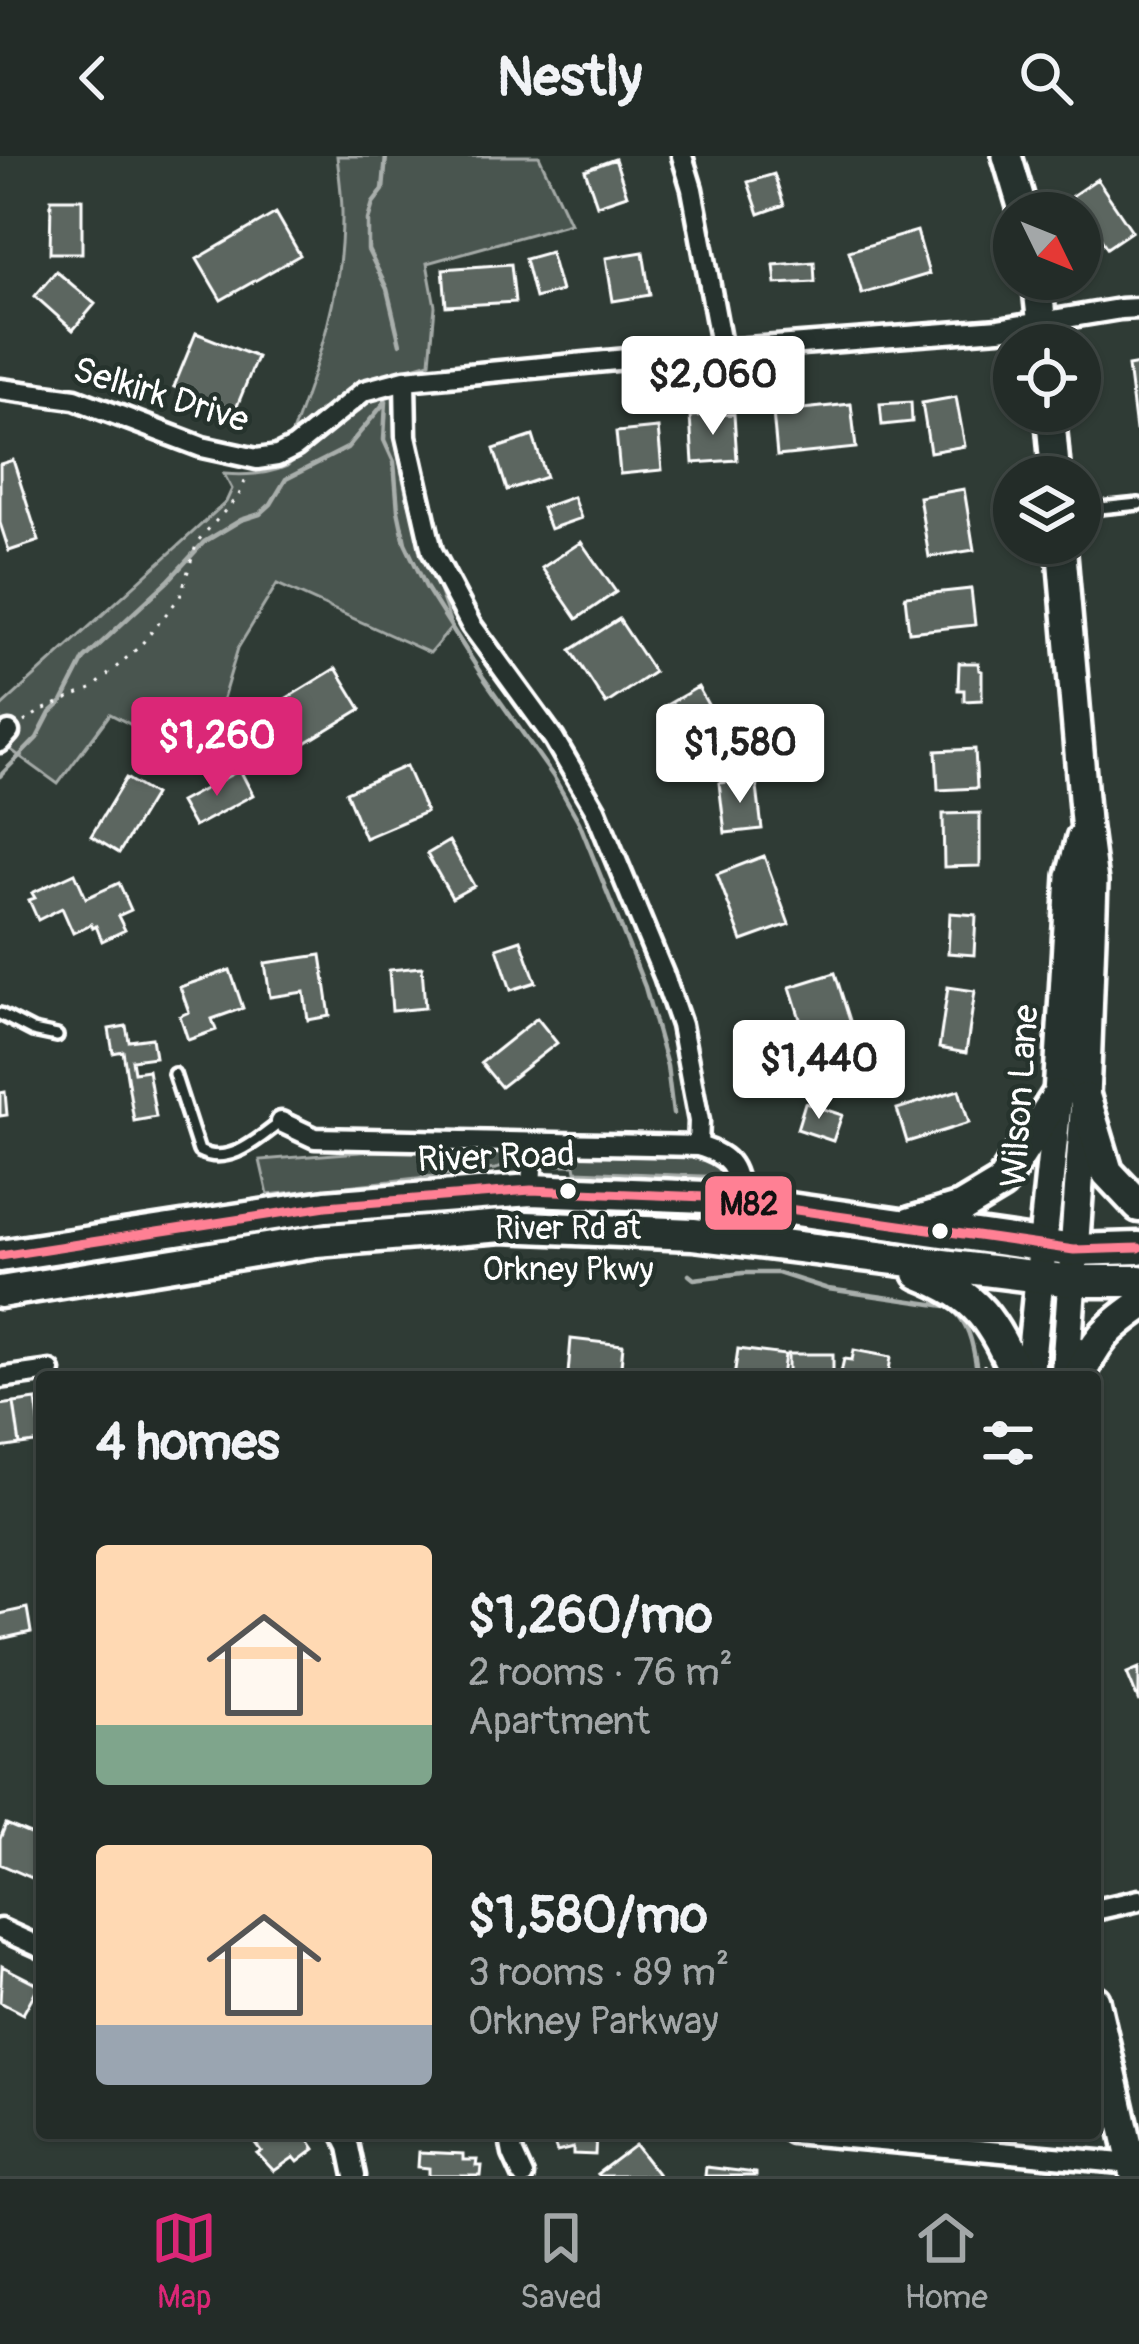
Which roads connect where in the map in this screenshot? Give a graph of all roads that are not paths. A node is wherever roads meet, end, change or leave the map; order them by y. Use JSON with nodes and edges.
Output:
{"nodes":[{"id":1,"x":682,"y":156,"type":"edge"},
{"id":2,"x":1007,"y":156,"type":"edge"},
{"id":3,"x":1018,"y":192,"type":"edge"},
{"id":4,"x":1139,"y":308,"type":"edge"},
{"id":5,"x":1072,"y":324,"type":"edge"},
{"id":6,"x":993,"y":328,"type":"edge"},
{"id":7,"x":722,"y":350,"type":"junction"},
{"id":8,"x":406,"y":380,"type":"junction"},
{"id":9,"x":0,"y":389,"type":"edge"},
{"id":10,"x":1139,"y":504,"type":"edge"},
{"id":11,"x":1101,"y":509,"type":"edge"},
{"id":12,"x":1063,"y":564,"type":"edge"},
{"id":13,"x":0,"y":1014,"type":"edge"},
{"id":14,"x":57,"y":1036,"type":"dead end"},
{"id":15,"x":174,"y":1074,"type":"dead end"},
{"id":16,"x":1072,"y":1097,"type":"junction"},
{"id":17,"x":281,"y":1121,"type":"joint"},
{"id":18,"x":533,"y":1144,"type":"junction"},
{"id":19,"x":698,"y":1146,"type":"junction"},
{"id":20,"x":531,"y":1190,"type":"junction"},
{"id":21,"x":739,"y":1202,"type":"junction"},
{"id":22,"x":1139,"y":1206,"type":"edge"},
{"id":23,"x":902,"y":1226,"type":"junction"},
{"id":24,"x":1139,"y":1248,"type":"edge"},
{"id":25,"x":0,"y":1256,"type":"edge"},
{"id":26,"x":878,"y":1258,"type":"junction"},
{"id":27,"x":1063,"y":1259,"type":"junction"},
{"id":28,"x":1039,"y":1277,"type":"junction"},
{"id":29,"x":1139,"y":1281,"type":"edge"},
{"id":30,"x":0,"y":1292,"type":"edge"},
{"id":31,"x":1139,"y":1306,"type":"edge"},
{"id":32,"x":1015,"y":1371,"type":"edge"},
{"id":33,"x":1030,"y":1371,"type":"edge"},
{"id":34,"x":1065,"y":1371,"type":"edge"},
{"id":35,"x":1082,"y":1371,"type":"edge"},
{"id":36,"x":36,"y":1373,"type":"edge"},
{"id":37,"x":0,"y":1378,"type":"edge"},
{"id":38,"x":1139,"y":1900,"type":"edge"},
{"id":39,"x":1101,"y":1909,"type":"edge"},
{"id":40,"x":0,"y":1929,"type":"edge"},
{"id":41,"x":36,"y":1945,"type":"edge"},
{"id":42,"x":1101,"y":2027,"type":"edge"},
{"id":43,"x":345,"y":2139,"type":"edge"},
{"id":44,"x":511,"y":2139,"type":"edge"},
{"id":45,"x":847,"y":2139,"type":"edge"},
{"id":46,"x":1133,"y":2170,"type":"edge"},
{"id":47,"x":356,"y":2176,"type":"edge"},
{"id":48,"x":523,"y":2176,"type":"edge"}],
"edges":[{"from":1,"to":7,"type":"street"},
{"from":2,"to":3,"type":"main road"},
{"from":4,"to":5,"type":"street","name":"Selkirk Drive"},
{"from":6,"to":7,"type":"street","name":"Selkirk Drive"},
{"from":7,"to":8,"type":"street","name":"Selkirk Drive"},
{"from":8,"to":9,"type":"street","name":"Selkirk Drive"},
{"from":8,"to":19,"type":"street"},
{"from":10,"to":11,"type":"lane"},
{"from":12,"to":16,"type":"main road","name":"Wilson Lane"},
{"from":13,"to":14,"type":"lane"},
{"from":15,"to":17,"type":"lane"},
{"from":16,"to":22,"type":"main road"},
{"from":16,"to":23,"type":"main road"},
{"from":16,"to":27,"type":"main road","name":"Wilson Lane"},
{"from":17,"to":18,"type":"street","name":"River Road"},
{"from":18,"to":19,"type":"street","name":"River Road"},
{"from":18,"to":20,"type":"street"},
{"from":19,"to":21,"type":"street"},
{"from":20,"to":21,"type":"main road","name":"River Road"},
{"from":20,"to":25,"type":"main road","name":"River Road"},
{"from":21,"to":23,"type":"main road","name":"River Road"},
{"from":23,"to":27,"type":"main road","name":"River Road"},
{"from":24,"to":27,"type":"main road","name":"River Road"},
{"from":26,"to":28,"type":"main road","name":"River Road"},
{"from":26,"to":30,"type":"main road","name":"River Road"},
{"from":26,"to":32,"type":"main road"},
{"from":27,"to":28,"type":"main road","name":"River Road"},
{"from":27,"to":29,"type":"main road","name":"River Road"},
{"from":27,"to":34,"type":"main road","name":"Wilson Lane"},
{"from":28,"to":33,"type":"main road"},
{"from":31,"to":35,"type":"main road"},
{"from":36,"to":37,"type":"street"},
{"from":38,"to":39,"type":"street"},
{"from":40,"to":41,"type":"street"},
{"from":42,"to":46,"type":"main road"},
{"from":43,"to":47,"type":"street"},
{"from":44,"to":48,"type":"street"},
{"from":45,"to":46,"type":"street"}]}
